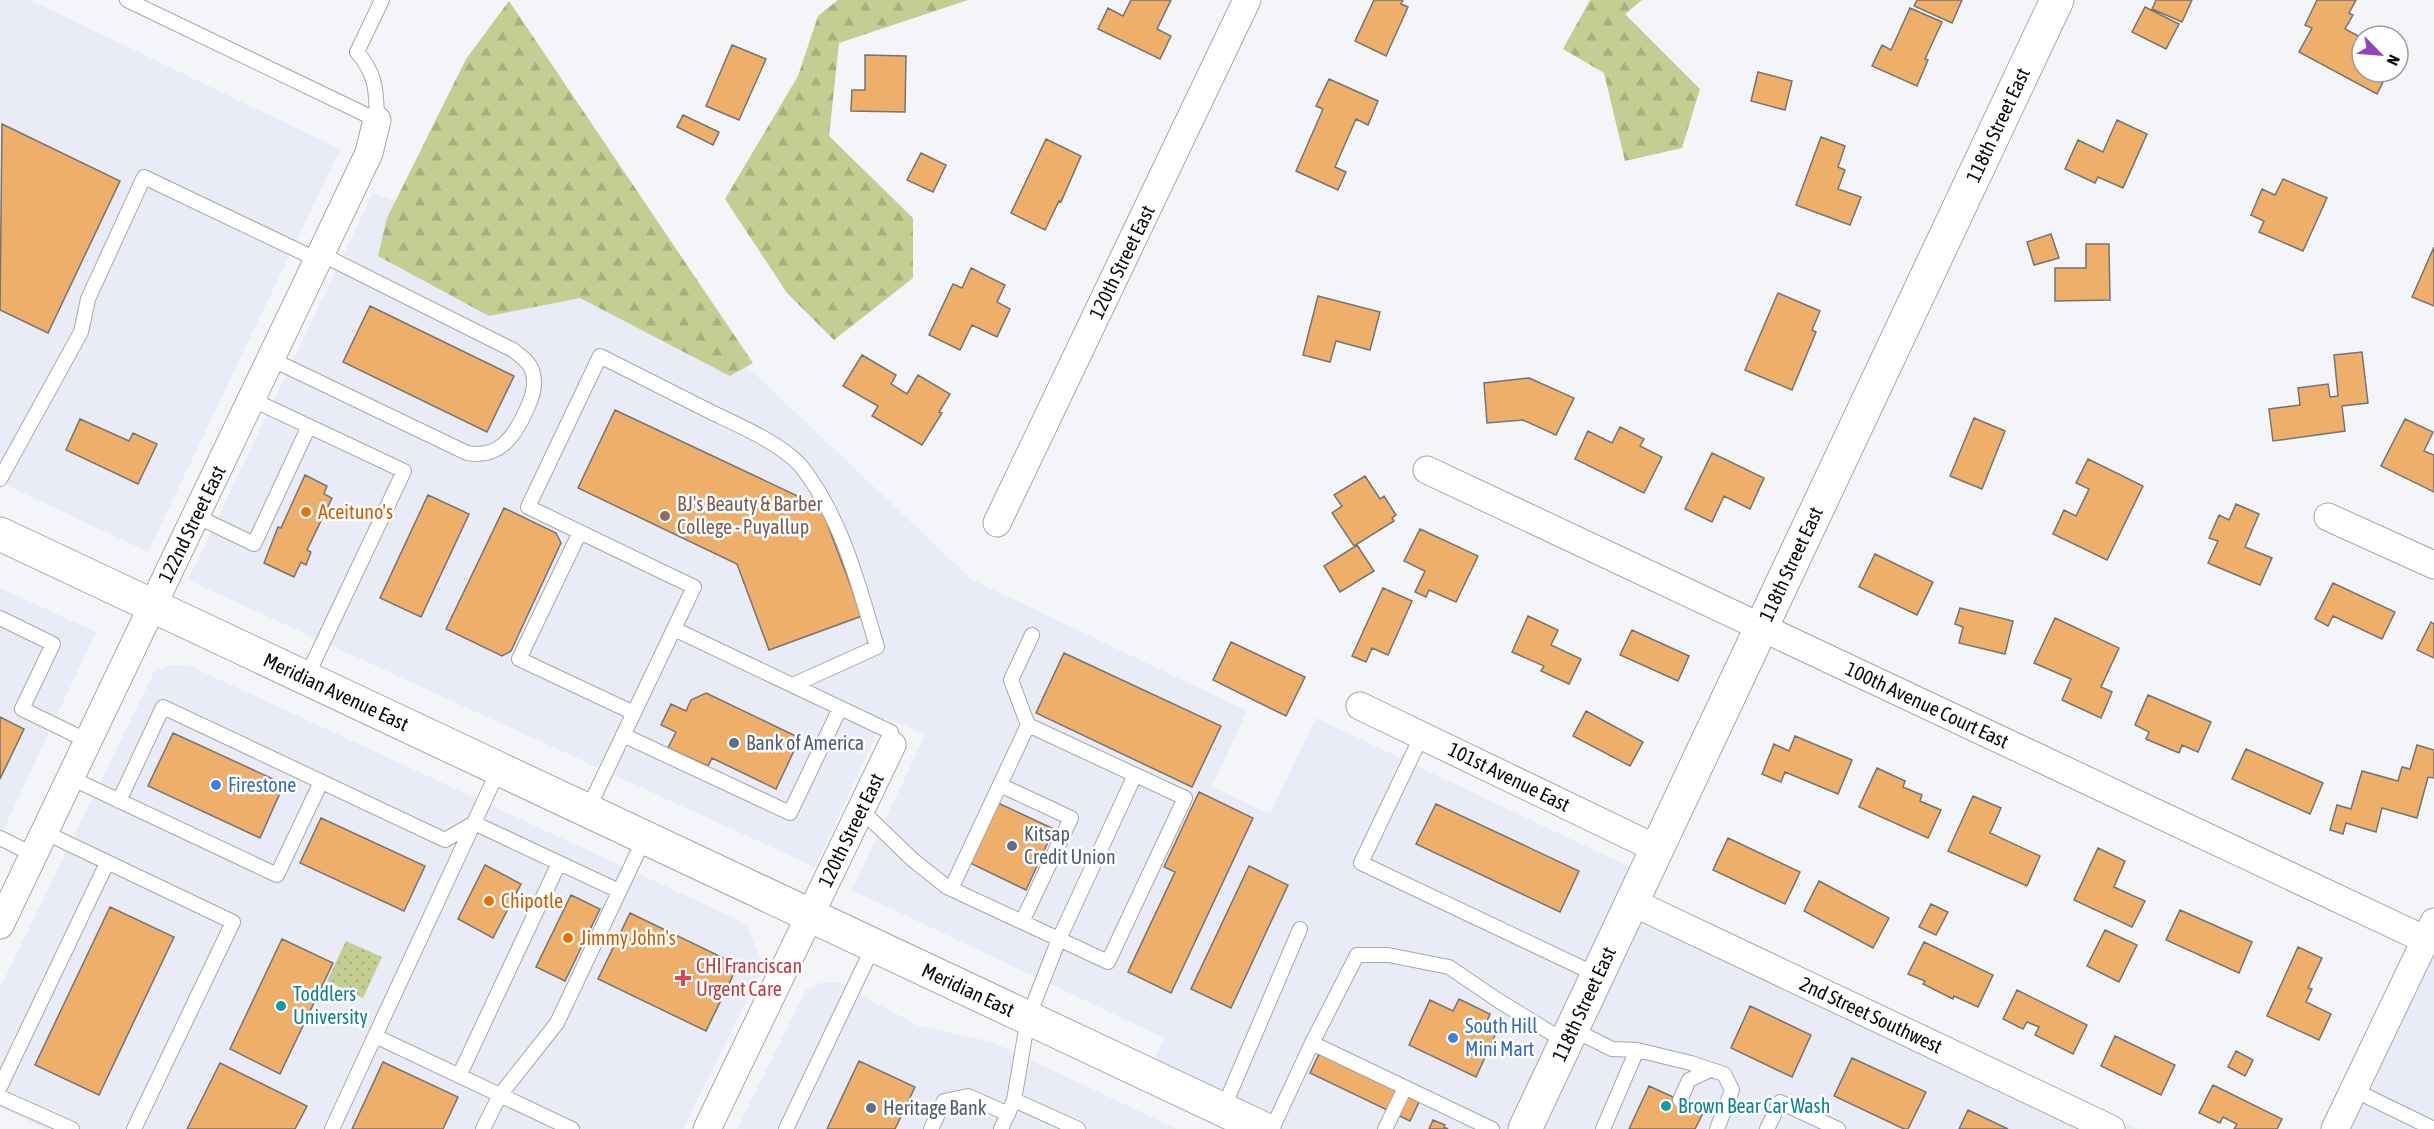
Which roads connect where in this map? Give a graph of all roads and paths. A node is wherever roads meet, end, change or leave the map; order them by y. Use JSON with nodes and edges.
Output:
{"nodes":[{"id":1,"x":127,"y":0,"type":"edge"},
{"id":2,"x":382,"y":0,"type":"edge"},
{"id":3,"x":1247,"y":0,"type":"edge"},
{"id":4,"x":2057,"y":0,"type":"edge"},
{"id":5,"x":377,"y":120,"type":"junction"},
{"id":6,"x":319,"y":257,"type":"junction"},
{"id":7,"x":271,"y":359,"type":"junction"},
{"id":8,"x":251,"y":399,"type":"junction"},
{"id":9,"x":309,"y":426,"type":"junction"},
{"id":10,"x":1427,"y":470,"type":"dead end"},
{"id":11,"x":0,"y":479,"type":"edge"},
{"id":12,"x":196,"y":516,"type":"junction"},
{"id":13,"x":2328,"y":517,"type":"dead end"},
{"id":14,"x":997,"y":523,"type":"dead end"},
{"id":15,"x":580,"y":532,"type":"junction"},
{"id":16,"x":0,"y":534,"type":"edge"},
{"id":17,"x":2434,"y":566,"type":"edge"},
{"id":18,"x":153,"y":606,"type":"junction"},
{"id":19,"x":0,"y":618,"type":"edge"},
{"id":20,"x":1761,"y":627,"type":"junction"},
{"id":21,"x":674,"y":628,"type":"junction"},
{"id":22,"x":1032,"y":635,"type":"dead end"},
{"id":23,"x":306,"y":678,"type":"junction"},
{"id":24,"x":793,"y":685,"type":"junction"},
{"id":25,"x":1360,"y":706,"type":"dead end"},
{"id":26,"x":840,"y":708,"type":"junction"},
{"id":27,"x":634,"y":713,"type":"junction"},
{"id":28,"x":1028,"y":725,"type":"junction"},
{"id":29,"x":623,"y":735,"type":"junction"},
{"id":30,"x":1422,"y":735,"type":"junction"},
{"id":31,"x":88,"y":741,"type":"junction"},
{"id":32,"x":892,"y":745,"type":"joint"},
{"id":33,"x":499,"y":769,"type":"junction"},
{"id":34,"x":1135,"y":775,"type":"junction"},
{"id":35,"x":70,"y":778,"type":"junction"},
{"id":36,"x":321,"y":782,"type":"junction"},
{"id":37,"x":1000,"y":785,"type":"junction"},
{"id":38,"x":119,"y":801,"type":"junction"},
{"id":39,"x":860,"y":809,"type":"junction"},
{"id":40,"x":587,"y":811,"type":"junction"},
{"id":41,"x":474,"y":823,"type":"junction"},
{"id":42,"x":0,"y":838,"type":"edge"},
{"id":43,"x":659,"y":843,"type":"junction"},
{"id":44,"x":39,"y":844,"type":"junction"},
{"id":45,"x":1657,"y":849,"type":"junction"},
{"id":46,"x":107,"y":863,"type":"junction"},
{"id":47,"x":559,"y":863,"type":"junction"},
{"id":48,"x":951,"y":889,"type":"junction"},
{"id":49,"x":619,"y":891,"type":"junction"},
{"id":50,"x":1632,"y":902,"type":"junction"},
{"id":51,"x":810,"y":915,"type":"junction"},
{"id":52,"x":1022,"y":922,"type":"junction"},
{"id":53,"x":0,"y":925,"type":"edge"},
{"id":54,"x":1300,"y":929,"type":"dead end"},
{"id":55,"x":2430,"y":931,"type":"edge"},
{"id":56,"x":1059,"y":939,"type":"junction"},
{"id":57,"x":874,"y":945,"type":"junction"},
{"id":58,"x":1597,"y":975,"type":"junction"},
{"id":59,"x":1028,"y":1018,"type":"junction"},
{"id":60,"x":1569,"y":1035,"type":"junction"},
{"id":61,"x":375,"y":1036,"type":"junction"},
{"id":62,"x":1312,"y":1043,"type":"junction"},
{"id":63,"x":1637,"y":1050,"type":"junction"},
{"id":64,"x":1710,"y":1070,"type":"junction"},
{"id":65,"x":459,"y":1076,"type":"junction"},
{"id":66,"x":0,"y":1087,"type":"edge"},
{"id":67,"x":1405,"y":1088,"type":"junction"},
{"id":68,"x":2354,"y":1090,"type":"junction"},
{"id":69,"x":500,"y":1095,"type":"junction"},
{"id":70,"x":0,"y":1097,"type":"edge"},
{"id":71,"x":1014,"y":1100,"type":"junction"},
{"id":72,"x":1680,"y":1100,"type":"dead end"},
{"id":73,"x":1223,"y":1110,"type":"junction"},
{"id":74,"x":1008,"y":1114,"type":"junction"},
{"id":75,"x":1075,"y":1128,"type":"edge"},
{"id":76,"x":72,"y":1129,"type":"edge"},
{"id":77,"x":134,"y":1129,"type":"edge"},
{"id":78,"x":332,"y":1129,"type":"edge"},
{"id":79,"x":483,"y":1129,"type":"edge"},
{"id":80,"x":572,"y":1129,"type":"edge"},
{"id":81,"x":707,"y":1129,"type":"edge"},
{"id":82,"x":786,"y":1129,"type":"edge"},
{"id":83,"x":931,"y":1129,"type":"edge"},
{"id":84,"x":1001,"y":1129,"type":"edge"},
{"id":85,"x":1264,"y":1129,"type":"edge"},
{"id":86,"x":1272,"y":1129,"type":"edge"},
{"id":87,"x":1385,"y":1129,"type":"edge"},
{"id":88,"x":1492,"y":1129,"type":"edge"},
{"id":89,"x":1525,"y":1129,"type":"edge"},
{"id":90,"x":1603,"y":1129,"type":"edge"},
{"id":91,"x":1716,"y":1129,"type":"edge"},
{"id":92,"x":1767,"y":1129,"type":"edge"},
{"id":93,"x":1838,"y":1129,"type":"edge"},
{"id":94,"x":2111,"y":1129,"type":"edge"},
{"id":95,"x":2335,"y":1129,"type":"edge"},
{"id":96,"x":2434,"y":1129,"type":"edge"}],
"edges":[{"from":1,"to":5,"type":"lane"},
{"from":2,"to":5,"type":"lane"},
{"from":3,"to":14,"type":"street","name":"120th Street East"},
{"from":4,"to":20,"type":"main road","name":"118th Street East"},
{"from":5,"to":6,"type":"street","name":"122nd Street East"},
{"from":6,"to":7,"type":"street","name":"122nd Street East"},
{"from":6,"to":7,"type":"lane"},
{"from":6,"to":11,"type":"lane"},
{"from":7,"to":8,"type":"street","name":"122nd Street East"},
{"from":8,"to":9,"type":"lane"},
{"from":8,"to":12,"type":"street","name":"122nd Street East"},
{"from":9,"to":12,"type":"lane"},
{"from":9,"to":23,"type":"lane"},
{"from":10,"to":20,"type":"street","name":"100th Avenue Court East"},
{"from":12,"to":18,"type":"street","name":"122nd Street East"},
{"from":13,"to":17,"type":"street"},
{"from":15,"to":21,"type":"lane"},
{"from":15,"to":24,"type":"lane"},
{"from":15,"to":27,"type":"lane"},
{"from":16,"to":18,"type":"main road","name":"Meridian Avenue East"},
{"from":18,"to":23,"type":"main road","name":"Meridian Avenue East"},
{"from":18,"to":31,"type":"street","name":"122nd Street East"},
{"from":19,"to":31,"type":"lane"},
{"from":20,"to":45,"type":"main road","name":"118th Street East"},
{"from":20,"to":55,"type":"street","name":"100th Avenue Court East"},
{"from":21,"to":24,"type":"lane"},
{"from":21,"to":27,"type":"lane"},
{"from":22,"to":28,"type":"lane"},
{"from":23,"to":33,"type":"main road","name":"Meridian Avenue East"},
{"from":24,"to":26,"type":"lane"},
{"from":25,"to":30,"type":"street","name":"101st Avenue East"},
{"from":26,"to":29,"type":"lane"},
{"from":26,"to":32,"type":"lane"},
{"from":27,"to":29,"type":"lane"},
{"from":28,"to":34,"type":"lane"},
{"from":28,"to":37,"type":"lane"},
{"from":29,"to":40,"type":"lane"},
{"from":30,"to":45,"type":"street","name":"101st Avenue East"},
{"from":30,"to":58,"type":"lane"},
{"from":31,"to":35,"type":"street","name":"122nd Street East"},
{"from":32,"to":39,"type":"street","name":"120th Street East"},
{"from":33,"to":40,"type":"main road","name":"Meridian Avenue East"},
{"from":33,"to":41,"type":"lane"},
{"from":34,"to":56,"type":"lane"},
{"from":34,"to":56,"type":"lane"},
{"from":35,"to":38,"type":"lane"},
{"from":35,"to":44,"type":"street","name":"122nd Street East"},
{"from":36,"to":38,"type":"lane"},
{"from":36,"to":38,"type":"lane"},
{"from":36,"to":41,"type":"lane"},
{"from":37,"to":48,"type":"lane"},
{"from":37,"to":52,"type":"lane"},
{"from":39,"to":48,"type":"lane"},
{"from":39,"to":51,"type":"street","name":"120th Street East"},
{"from":40,"to":43,"type":"main road","name":"Meridian Avenue East"},
{"from":41,"to":47,"type":"lane"},
{"from":41,"to":61,"type":"lane"},
{"from":42,"to":44,"type":"lane"},
{"from":43,"to":49,"type":"lane"},
{"from":43,"to":51,"type":"main road","name":"Meridian East"},
{"from":44,"to":46,"type":"lane"},
{"from":44,"to":53,"type":"street","name":"122nd Street East"},
{"from":45,"to":50,"type":"main road","name":"118th Street East"},
{"from":46,"to":66,"type":"lane"},
{"from":46,"to":77,"type":"lane"},
{"from":47,"to":49,"type":"lane"},
{"from":47,"to":65,"type":"lane"},
{"from":48,"to":52,"type":"lane"},
{"from":49,"to":69,"type":"lane"},
{"from":50,"to":58,"type":"main road","name":"118th Street East"},
{"from":50,"to":94,"type":"street","name":"2nd Street Southwest"},
{"from":51,"to":57,"type":"main road","name":"Meridian East"},
{"from":51,"to":81,"type":"street","name":"120th Street East"},
{"from":52,"to":56,"type":"lane"},
{"from":54,"to":73,"type":"lane"},
{"from":55,"to":68,"type":"street"},
{"from":56,"to":59,"type":"lane"},
{"from":57,"to":59,"type":"main road","name":"Meridian East"},
{"from":57,"to":82,"type":"lane"},
{"from":58,"to":60,"type":"main road","name":"118th Street East"},
{"from":59,"to":71,"type":"lane"},
{"from":59,"to":73,"type":"main road","name":"Meridian East"},
{"from":60,"to":62,"type":"lane"},
{"from":60,"to":63,"type":"lane"},
{"from":60,"to":89,"type":"main road","name":"118th Street East"},
{"from":61,"to":65,"type":"lane"},
{"from":61,"to":78,"type":"lane"},
{"from":62,"to":67,"type":"lane"},
{"from":62,"to":86,"type":"lane"},
{"from":63,"to":64,"type":"lane"},
{"from":63,"to":90,"type":"lane"},
{"from":64,"to":72,"type":"lane"},
{"from":64,"to":91,"type":"lane"},
{"from":65,"to":69,"type":"lane"},
{"from":67,"to":87,"type":"lane"},
{"from":67,"to":88,"type":"lane"},
{"from":68,"to":95,"type":"street"},
{"from":68,"to":96,"type":"lane"},
{"from":69,"to":79,"type":"lane"},
{"from":69,"to":80,"type":"lane"},
{"from":70,"to":76,"type":"lane"},
{"from":71,"to":74,"type":"lane"},
{"from":71,"to":75,"type":"lane"},
{"from":73,"to":85,"type":"main road","name":"Meridian East"},
{"from":74,"to":83,"type":"lane"},
{"from":74,"to":84,"type":"lane"},
{"from":92,"to":93,"type":"lane"}]}
